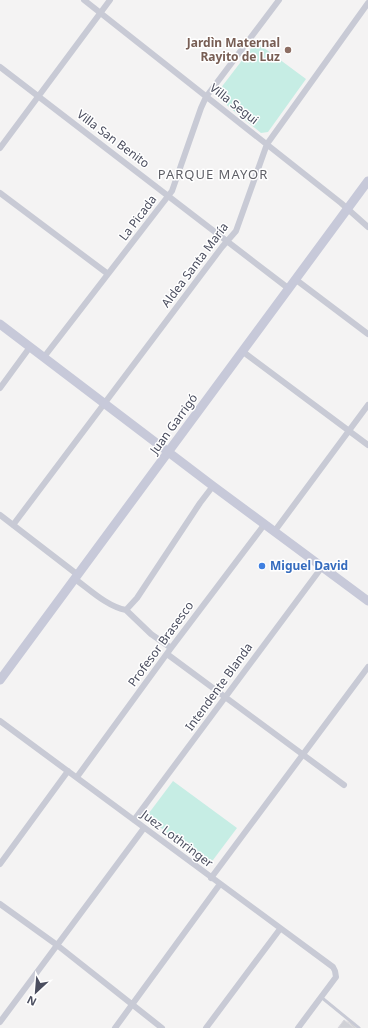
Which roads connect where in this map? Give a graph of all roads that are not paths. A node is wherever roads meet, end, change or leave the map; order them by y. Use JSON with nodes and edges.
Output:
{"nodes":[{"id":1,"x":84,"y":0,"type":"edge"},
{"id":2,"x":110,"y":0,"type":"edge"},
{"id":3,"x":279,"y":0,"type":"edge"},
{"id":4,"x":368,"y":3,"type":"edge"},
{"id":5,"x":101,"y":13,"type":"junction"},
{"id":6,"x":0,"y":67,"type":"edge"},
{"id":7,"x":38,"y":95,"type":"junction"},
{"id":8,"x":206,"y":97,"type":"junction"},
{"id":9,"x":267,"y":144,"type":"junction"},
{"id":10,"x":0,"y":148,"type":"edge"},
{"id":11,"x":368,"y":181,"type":"edge"},
{"id":12,"x":0,"y":193,"type":"edge"},
{"id":13,"x":169,"y":196,"type":"junction"},
{"id":14,"x":347,"y":209,"type":"junction"},
{"id":15,"x":368,"y":227,"type":"edge"},
{"id":16,"x":227,"y":241,"type":"junction"},
{"id":17,"x":108,"y":274,"type":"junction"},
{"id":18,"x":295,"y":279,"type":"junction"},
{"id":19,"x":288,"y":288,"type":"junction"},
{"id":20,"x":0,"y":324,"type":"edge"},
{"id":21,"x":368,"y":334,"type":"edge"},
{"id":22,"x":30,"y":347,"type":"junction"},
{"id":23,"x":242,"y":351,"type":"junction"},
{"id":24,"x":44,"y":357,"type":"junction"},
{"id":25,"x":0,"y":388,"type":"edge"},
{"id":26,"x":105,"y":403,"type":"junction"},
{"id":27,"x":368,"y":405,"type":"edge"},
{"id":28,"x":349,"y":431,"type":"junction"},
{"id":29,"x":368,"y":445,"type":"edge"},
{"id":30,"x":169,"y":452,"type":"junction"},
{"id":31,"x":213,"y":486,"type":"junction"},
{"id":32,"x":0,"y":515,"type":"edge"},
{"id":33,"x":264,"y":524,"type":"junction"},
{"id":34,"x":13,"y":525,"type":"junction"},
{"id":35,"x":274,"y":532,"type":"junction"},
{"id":36,"x":322,"y":567,"type":"junction"},
{"id":37,"x":76,"y":577,"type":"junction"},
{"id":38,"x":368,"y":601,"type":"edge"},
{"id":39,"x":126,"y":610,"type":"junction"},
{"id":40,"x":171,"y":648,"type":"junction"},
{"id":41,"x":167,"y":654,"type":"junction"},
{"id":42,"x":368,"y":667,"type":"edge"},
{"id":43,"x":0,"y":680,"type":"edge"},
{"id":44,"x":225,"y":697,"type":"junction"},
{"id":45,"x":0,"y":720,"type":"edge"},
{"id":46,"x":302,"y":754,"type":"junction"},
{"id":47,"x":68,"y":771,"type":"junction"},
{"id":48,"x":77,"y":777,"type":"junction"},
{"id":49,"x":344,"y":784,"type":"dead end"},
{"id":50,"x":134,"y":820,"type":"junction"},
{"id":51,"x":144,"y":828,"type":"junction"},
{"id":52,"x":0,"y":864,"type":"edge"},
{"id":53,"x":212,"y":878,"type":"junction"},
{"id":54,"x":220,"y":884,"type":"junction"},
{"id":55,"x":0,"y":904,"type":"edge"},
{"id":56,"x":280,"y":929,"type":"junction"},
{"id":57,"x":56,"y":945,"type":"junction"},
{"id":58,"x":321,"y":997,"type":"junction"},
{"id":59,"x":132,"y":1004,"type":"junction"},
{"id":60,"x":0,"y":1022,"type":"edge"},
{"id":61,"x":115,"y":1028,"type":"edge"},
{"id":62,"x":162,"y":1028,"type":"edge"},
{"id":63,"x":206,"y":1028,"type":"edge"},
{"id":64,"x":298,"y":1028,"type":"edge"},
{"id":65,"x":359,"y":1028,"type":"edge"}],
"edges":[{"from":1,"to":5,"type":"street","name":"Villa Segui"},
{"from":2,"to":5,"type":"street"},
{"from":3,"to":8,"type":"street","name":"La Picada"},
{"from":4,"to":9,"type":"street","name":"Aldea Santa María"},
{"from":5,"to":7,"type":"street"},
{"from":5,"to":8,"type":"street","name":"Villa Segui"},
{"from":6,"to":7,"type":"street","name":"Villa San Benito"},
{"from":7,"to":10,"type":"street"},
{"from":7,"to":13,"type":"street","name":"Villa San Benito"},
{"from":8,"to":9,"type":"street","name":"Villa Segui"},
{"from":8,"to":13,"type":"street","name":"La Picada"},
{"from":9,"to":14,"type":"street","name":"Villa Segui"},
{"from":9,"to":16,"type":"street","name":"Aldea Santa María"},
{"from":11,"to":14,"type":"street","name":"Juan Garrigó"},
{"from":12,"to":17,"type":"street"},
{"from":13,"to":16,"type":"street","name":"Villa San Benito"},
{"from":13,"to":17,"type":"street","name":"La Picada"},
{"from":14,"to":15,"type":"street","name":"Villa Segui"},
{"from":14,"to":18,"type":"street","name":"Juan Garrigó"},
{"from":16,"to":19,"type":"street","name":"Villa San Benito"},
{"from":16,"to":26,"type":"street","name":"Aldea Santa María"},
{"from":17,"to":24,"type":"street","name":"La Picada"},
{"from":18,"to":19,"type":"street","name":"Juan Garrigó"},
{"from":18,"to":21,"type":"street"},
{"from":19,"to":23,"type":"street","name":"Juan Garrigó"},
{"from":20,"to":22,"type":"street"},
{"from":22,"to":24,"type":"street"},
{"from":22,"to":25,"type":"street"},
{"from":23,"to":28,"type":"street"},
{"from":23,"to":30,"type":"street","name":"Juan Garrigó"},
{"from":24,"to":26,"type":"street"},
{"from":26,"to":30,"type":"street"},
{"from":26,"to":34,"type":"street","name":"Aldea Santa María"},
{"from":27,"to":28,"type":"street"},
{"from":28,"to":29,"type":"street"},
{"from":28,"to":35,"type":"street"},
{"from":30,"to":31,"type":"street"},
{"from":30,"to":37,"type":"street","name":"Juan Garrigó"},
{"from":31,"to":33,"type":"street"},
{"from":31,"to":39,"type":"street"},
{"from":32,"to":34,"type":"street"},
{"from":33,"to":35,"type":"street"},
{"from":33,"to":40,"type":"street","name":"Profesor Brasesco"},
{"from":34,"to":37,"type":"street"},
{"from":35,"to":36,"type":"street"},
{"from":36,"to":38,"type":"street"},
{"from":36,"to":44,"type":"street","name":"Intendente Blanda"},
{"from":37,"to":39,"type":"street"},
{"from":37,"to":43,"type":"street","name":"Juan Garrigó"},
{"from":39,"to":40,"type":"street"},
{"from":40,"to":41,"type":"street","name":"Profesor Brasesco"},
{"from":41,"to":44,"type":"street"},
{"from":41,"to":48,"type":"street","name":"Profesor Brasesco"},
{"from":42,"to":46,"type":"street"},
{"from":44,"to":46,"type":"street"},
{"from":44,"to":50,"type":"street","name":"Intendente Blanda"},
{"from":45,"to":47,"type":"street","name":"Juez Lothringer"},
{"from":46,"to":49,"type":"street"},
{"from":46,"to":53,"type":"street"},
{"from":47,"to":48,"type":"street","name":"Juez Lothringer"},
{"from":47,"to":52,"type":"street"},
{"from":48,"to":50,"type":"street","name":"Juez Lothringer"},
{"from":50,"to":51,"type":"street","name":"Juez Lothringer"},
{"from":51,"to":53,"type":"street","name":"Juez Lothringer"},
{"from":51,"to":57,"type":"street"},
{"from":53,"to":54,"type":"street","name":"Juez Lothringer"},
{"from":54,"to":56,"type":"street","name":"Juez Lothringer"},
{"from":54,"to":59,"type":"street"},
{"from":55,"to":57,"type":"street"},
{"from":56,"to":58,"type":"street","name":"Juez Lothringer"},
{"from":56,"to":63,"type":"street"},
{"from":57,"to":59,"type":"street"},
{"from":57,"to":60,"type":"street"},
{"from":58,"to":64,"type":"street"},
{"from":58,"to":65,"type":"lane"},
{"from":59,"to":61,"type":"street"},
{"from":59,"to":62,"type":"street"}]}
